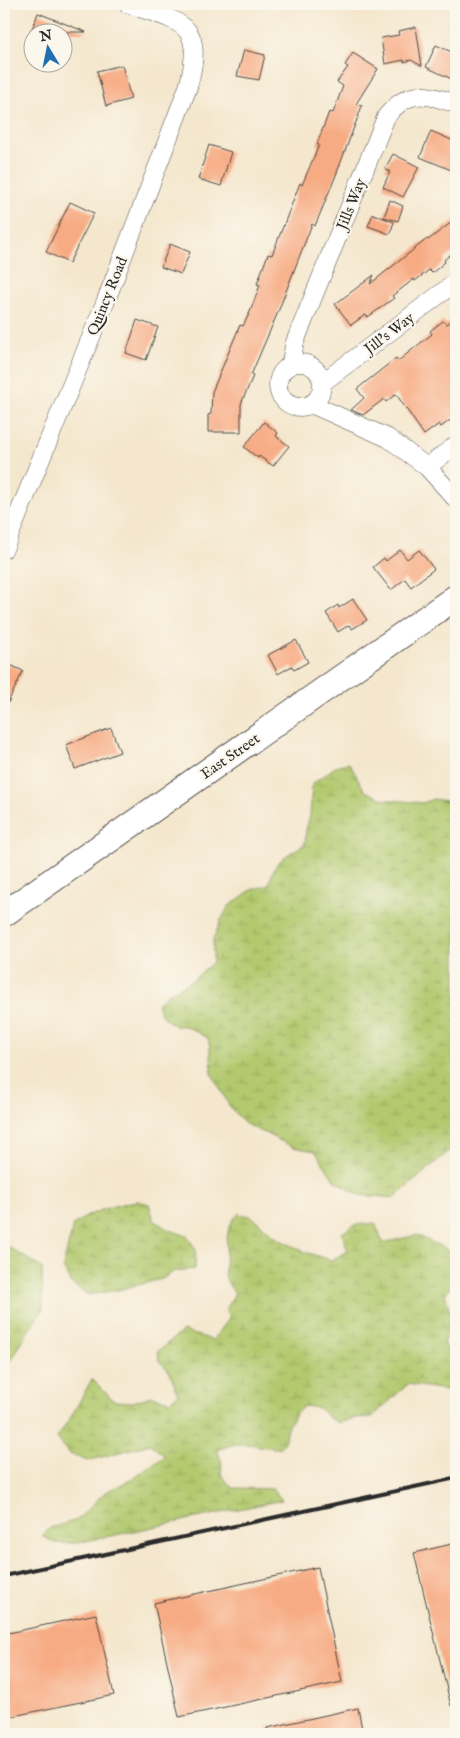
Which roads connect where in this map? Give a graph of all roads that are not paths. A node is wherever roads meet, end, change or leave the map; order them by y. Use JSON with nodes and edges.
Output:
{"nodes":[{"id":1,"x":128,"y":4,"type":"edge"},
{"id":2,"x":456,"y":104,"type":"edge"},
{"id":3,"x":456,"y":282,"type":"edge"},
{"id":4,"x":290,"y":366,"type":"junction"},
{"id":5,"x":322,"y":383,"type":"junction"},
{"id":6,"x":310,"y":404,"type":"junction"},
{"id":7,"x":456,"y":445,"type":"edge"},
{"id":8,"x":427,"y":467,"type":"junction"},
{"id":9,"x":456,"y":499,"type":"edge"},
{"id":10,"x":4,"y":549,"type":"edge"},
{"id":11,"x":456,"y":597,"type":"edge"},
{"id":12,"x":4,"y":914,"type":"edge"}],
"edges":[{"from":1,"to":10,"type":"street","name":"Quincy Road"},
{"from":2,"to":4,"type":"street","name":"Jills Way"},
{"from":3,"to":5,"type":"street","name":"Jill's Way"},
{"from":4,"to":5,"type":"street"},
{"from":4,"to":6,"type":"street","name":"Jills Way"},
{"from":5,"to":6,"type":"street"},
{"from":6,"to":8,"type":"street","name":"Jills Way"},
{"from":7,"to":8,"type":"street"},
{"from":8,"to":9,"type":"street","name":"Jills Way"},
{"from":11,"to":12,"type":"main road","name":"East Street"}]}
